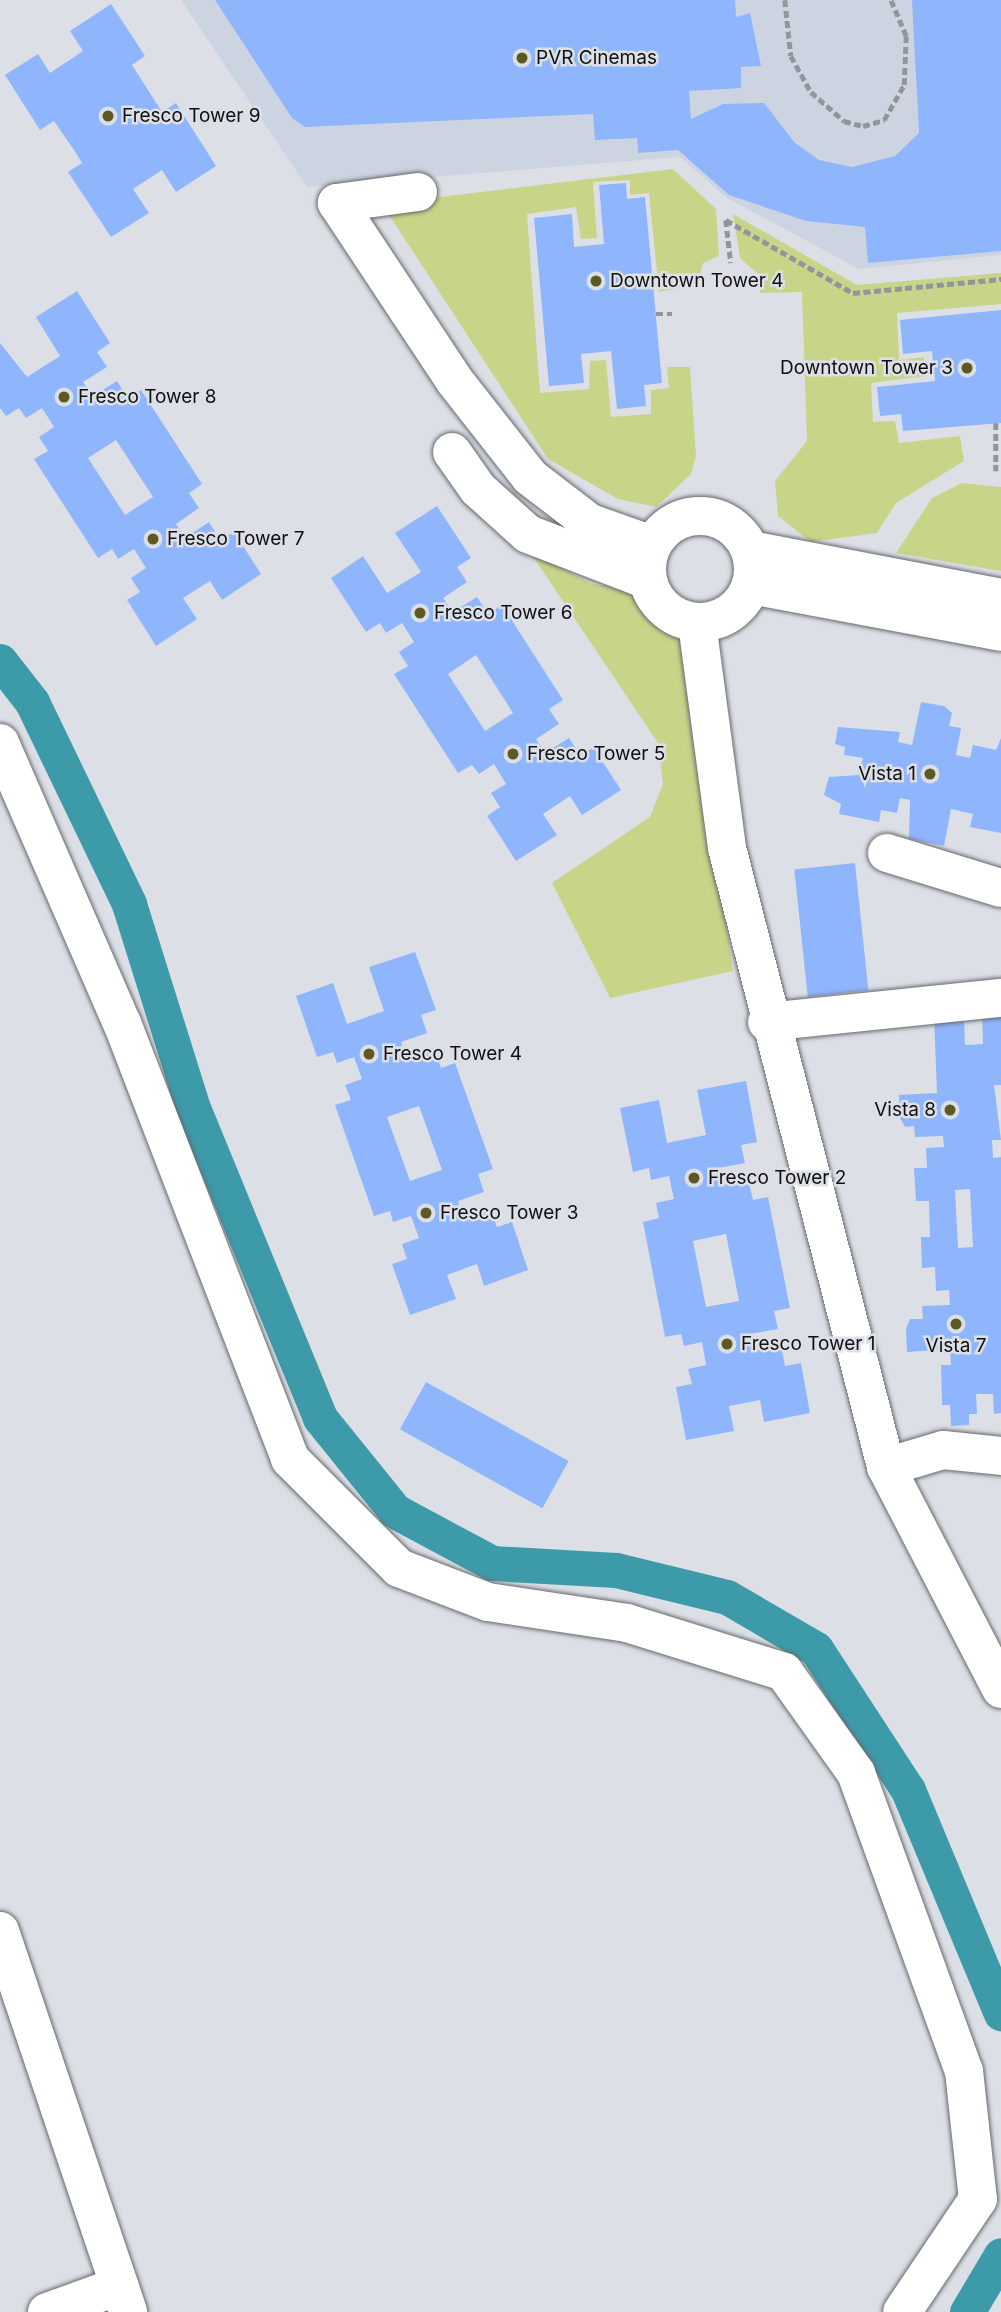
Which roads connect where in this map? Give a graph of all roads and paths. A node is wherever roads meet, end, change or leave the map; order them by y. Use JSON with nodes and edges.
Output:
{"nodes":[{"id":1,"x":785,"y":0,"type":"edge"},
{"id":2,"x":891,"y":0,"type":"edge"},
{"id":3,"x":418,"y":192,"type":"dead end"},
{"id":4,"x":731,"y":263,"type":"dead end"},
{"id":5,"x":1001,"y":279,"type":"edge"},
{"id":6,"x":656,"y":314,"type":"dead end"},
{"id":7,"x":671,"y":314,"type":"dead end"},
{"id":8,"x":996,"y":423,"type":"dead end"},
{"id":9,"x":452,"y":452,"type":"dead end"},
{"id":10,"x":996,"y":471,"type":"dead end"},
{"id":11,"x":650,"y":562,"type":"junction"},
{"id":12,"x":751,"y":567,"type":"junction"},
{"id":13,"x":1001,"y":598,"type":"edge"},
{"id":14,"x":706,"y":622,"type":"junction"},
{"id":15,"x":1001,"y":632,"type":"edge"},
{"id":16,"x":0,"y":743,"type":"edge"},
{"id":17,"x":887,"y":853,"type":"dead end"},
{"id":18,"x":1001,"y":888,"type":"edge"},
{"id":19,"x":1001,"y":998,"type":"edge"},
{"id":20,"x":777,"y":1020,"type":"junction"},
{"id":21,"x":1001,"y":1456,"type":"edge"},
{"id":22,"x":897,"y":1464,"type":"junction"},
{"id":23,"x":995,"y":1645,"type":"edge"},
{"id":24,"x":1001,"y":1689,"type":"edge"},
{"id":25,"x":0,"y":1931,"type":"edge"},
{"id":26,"x":123,"y":2299,"type":"edge"},
{"id":27,"x":47,"y":2312,"type":"edge"},
{"id":28,"x":902,"y":2312,"type":"edge"}],
"edges":[{"from":1,"to":2,"type":"path"},
{"from":3,"to":11,"type":"street"},
{"from":4,"to":5,"type":"path"},
{"from":6,"to":7,"type":"path"},
{"from":8,"to":10,"type":"path"},
{"from":9,"to":11,"type":"street"},
{"from":11,"to":12,"type":"street"},
{"from":11,"to":14,"type":"street"},
{"from":12,"to":13,"type":"street"},
{"from":12,"to":14,"type":"street"},
{"from":12,"to":15,"type":"street"},
{"from":14,"to":20,"type":"street"},
{"from":16,"to":28,"type":"street"},
{"from":17,"to":18,"type":"street"},
{"from":19,"to":20,"type":"street"},
{"from":20,"to":22,"type":"street"},
{"from":21,"to":22,"type":"street"},
{"from":22,"to":23,"type":"street"},
{"from":23,"to":24,"type":"street"},
{"from":25,"to":26,"type":"street"},
{"from":26,"to":27,"type":"street"}]}
